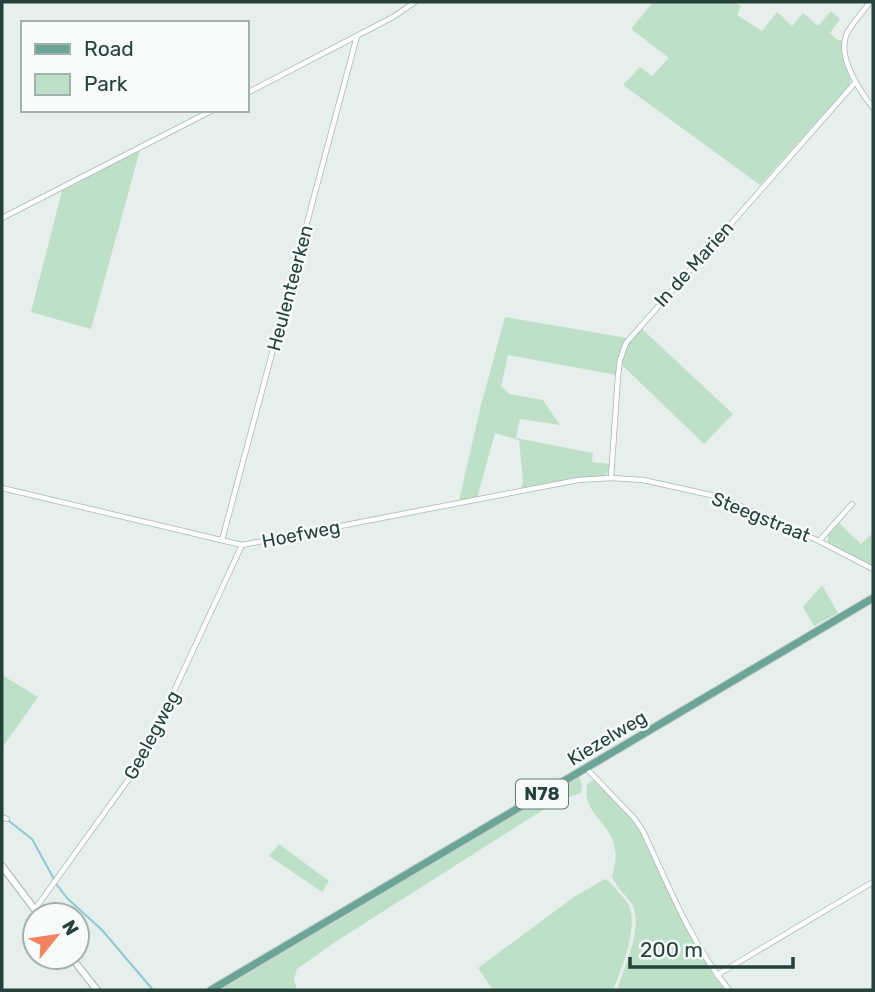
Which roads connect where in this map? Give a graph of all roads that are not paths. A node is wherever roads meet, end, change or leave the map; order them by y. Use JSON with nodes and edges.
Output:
{"nodes":[{"id":1,"x":415,"y":2,"type":"edge"},
{"id":2,"x":870,"y":2,"type":"edge"},
{"id":3,"x":357,"y":36,"type":"junction"},
{"id":4,"x":854,"y":84,"type":"junction"},
{"id":5,"x":248,"y":92,"type":"edge"},
{"id":6,"x":873,"y":108,"type":"edge"},
{"id":7,"x":209,"y":112,"type":"edge"},
{"id":8,"x":2,"y":218,"type":"edge"},
{"id":9,"x":611,"y":478,"type":"junction"},
{"id":10,"x":2,"y":488,"type":"edge"},
{"id":11,"x":519,"y":491,"type":"joint"},
{"id":12,"x":852,"y":504,"type":"dead end"},
{"id":13,"x":222,"y":540,"type":"junction"},
{"id":14,"x":819,"y":541,"type":"junction"},
{"id":15,"x":243,"y":545,"type":"junction"},
{"id":16,"x":873,"y":569,"type":"edge"},
{"id":17,"x":873,"y":598,"type":"edge"},
{"id":18,"x":586,"y":768,"type":"junction"},
{"id":19,"x":2,"y":866,"type":"edge"},
{"id":20,"x":873,"y":882,"type":"edge"},
{"id":21,"x":29,"y":901,"type":"edge"},
{"id":22,"x":45,"y":901,"type":"edge"},
{"id":23,"x":82,"y":971,"type":"edge"},
{"id":24,"x":717,"y":975,"type":"junction"},
{"id":25,"x":97,"y":990,"type":"edge"},
{"id":26,"x":211,"y":990,"type":"edge"},
{"id":27,"x":729,"y":990,"type":"edge"}],
"edges":[{"from":1,"to":3,"type":"street"},
{"from":2,"to":4,"type":"street"},
{"from":3,"to":5,"type":"street"},
{"from":3,"to":13,"type":"street","name":"Heulenteerken"},
{"from":4,"to":6,"type":"street"},
{"from":4,"to":9,"type":"street","name":"In de Marien"},
{"from":7,"to":8,"type":"street"},
{"from":9,"to":11,"type":"street","name":"Steegstraat"},
{"from":9,"to":14,"type":"street","name":"Steegstraat"},
{"from":10,"to":13,"type":"street","name":"Hoefweg"},
{"from":11,"to":15,"type":"street","name":"Hoefweg"},
{"from":12,"to":14,"type":"street"},
{"from":13,"to":15,"type":"street","name":"Hoefweg"},
{"from":14,"to":16,"type":"street","name":"Steegstraat"},
{"from":15,"to":22,"type":"street","name":"Geelegweg"},
{"from":17,"to":18,"type":"main road","name":"Kiezelweg","number":"N78"},
{"from":18,"to":24,"type":"street"},
{"from":18,"to":26,"type":"main road","name":"Kiezelweg","number":"N78"},
{"from":19,"to":21,"type":"street"},
{"from":20,"to":24,"type":"street"},
{"from":23,"to":25,"type":"street"},
{"from":24,"to":27,"type":"street"}]}
